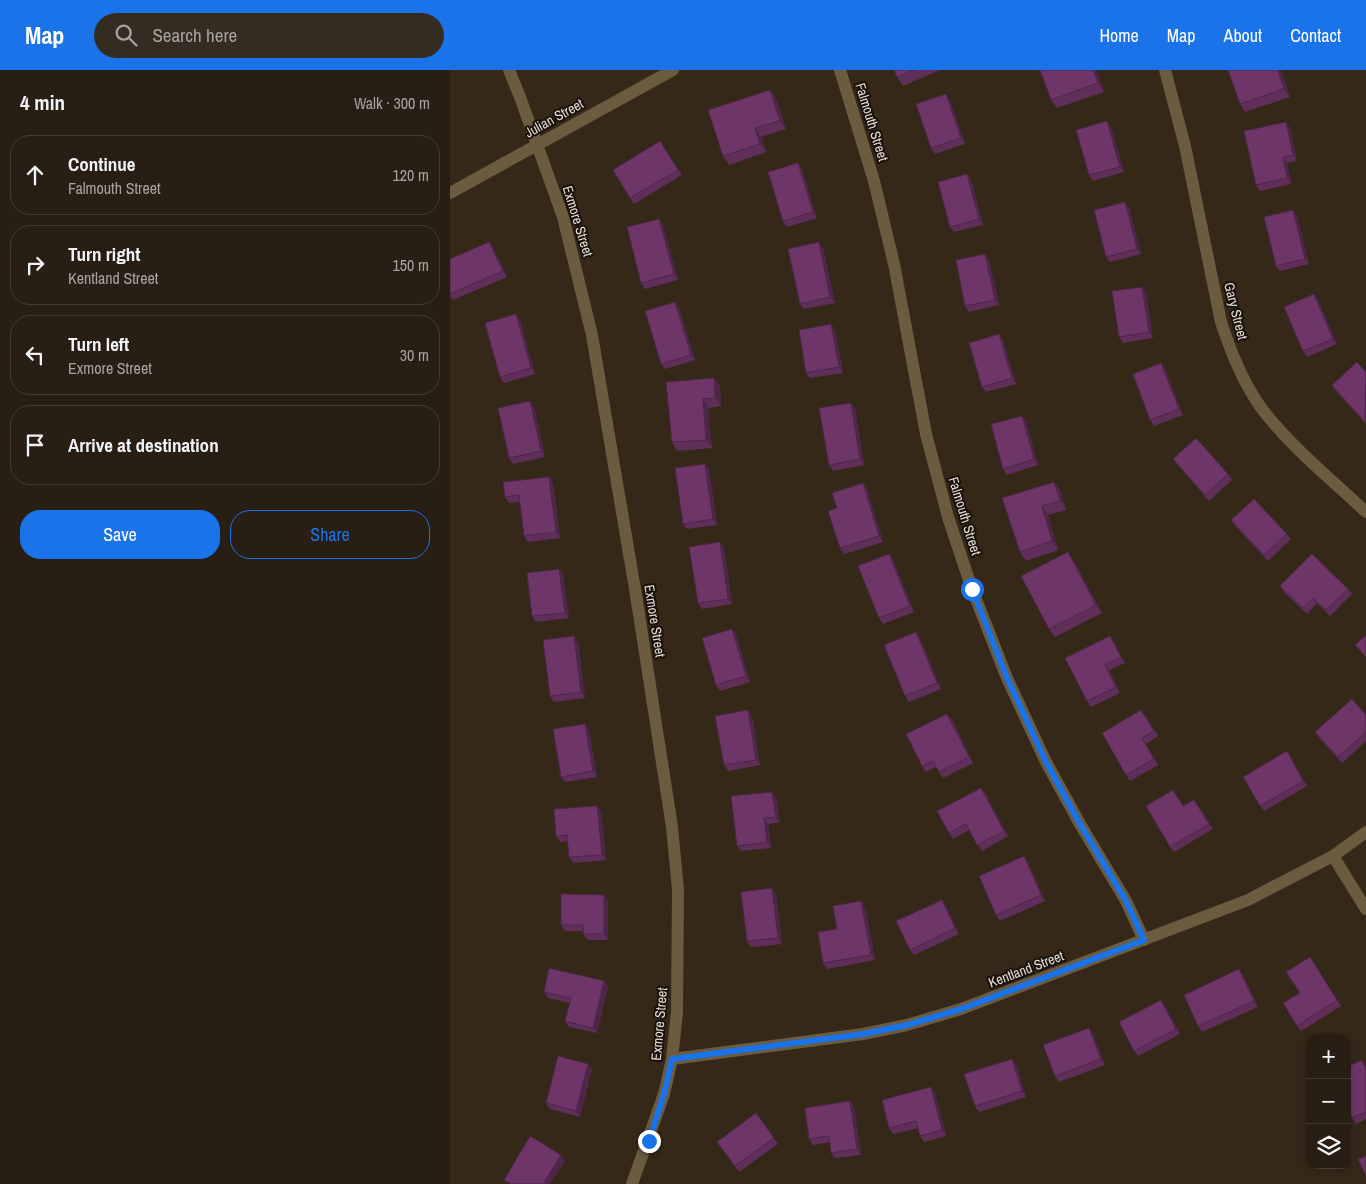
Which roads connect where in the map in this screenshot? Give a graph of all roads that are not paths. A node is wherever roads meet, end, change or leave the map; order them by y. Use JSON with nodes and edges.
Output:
{"nodes":[{"id":1,"x":509,"y":70,"type":"edge"},
{"id":2,"x":673,"y":70,"type":"edge"},
{"id":3,"x":840,"y":70,"type":"edge"},
{"id":4,"x":1165,"y":70,"type":"edge"},
{"id":5,"x":538,"y":145,"type":"junction"},
{"id":6,"x":450,"y":193,"type":"edge"},
{"id":7,"x":1366,"y":512,"type":"edge"},
{"id":8,"x":1366,"y":832,"type":"edge"},
{"id":9,"x":1333,"y":856,"type":"junction"},
{"id":10,"x":1366,"y":909,"type":"edge"},
{"id":11,"x":1144,"y":940,"type":"junction"},
{"id":12,"x":672,"y":1059,"type":"junction"},
{"id":13,"x":632,"y":1184,"type":"edge"}],
"edges":[{"from":1,"to":5,"type":"street","name":"Exmore Street"},
{"from":2,"to":5,"type":"street","name":"Julian Street"},
{"from":3,"to":11,"type":"street","name":"Falmouth Street"},
{"from":4,"to":7,"type":"street","name":"Gary Street"},
{"from":5,"to":6,"type":"street","name":"Julian Street"},
{"from":5,"to":12,"type":"street","name":"Exmore Street"},
{"from":8,"to":9,"type":"street","name":"Kentland Street"},
{"from":9,"to":10,"type":"street"},
{"from":9,"to":11,"type":"street","name":"Kentland Street"},
{"from":11,"to":12,"type":"street","name":"Kentland Street"},
{"from":12,"to":13,"type":"street","name":"Exmore Street"}]}
